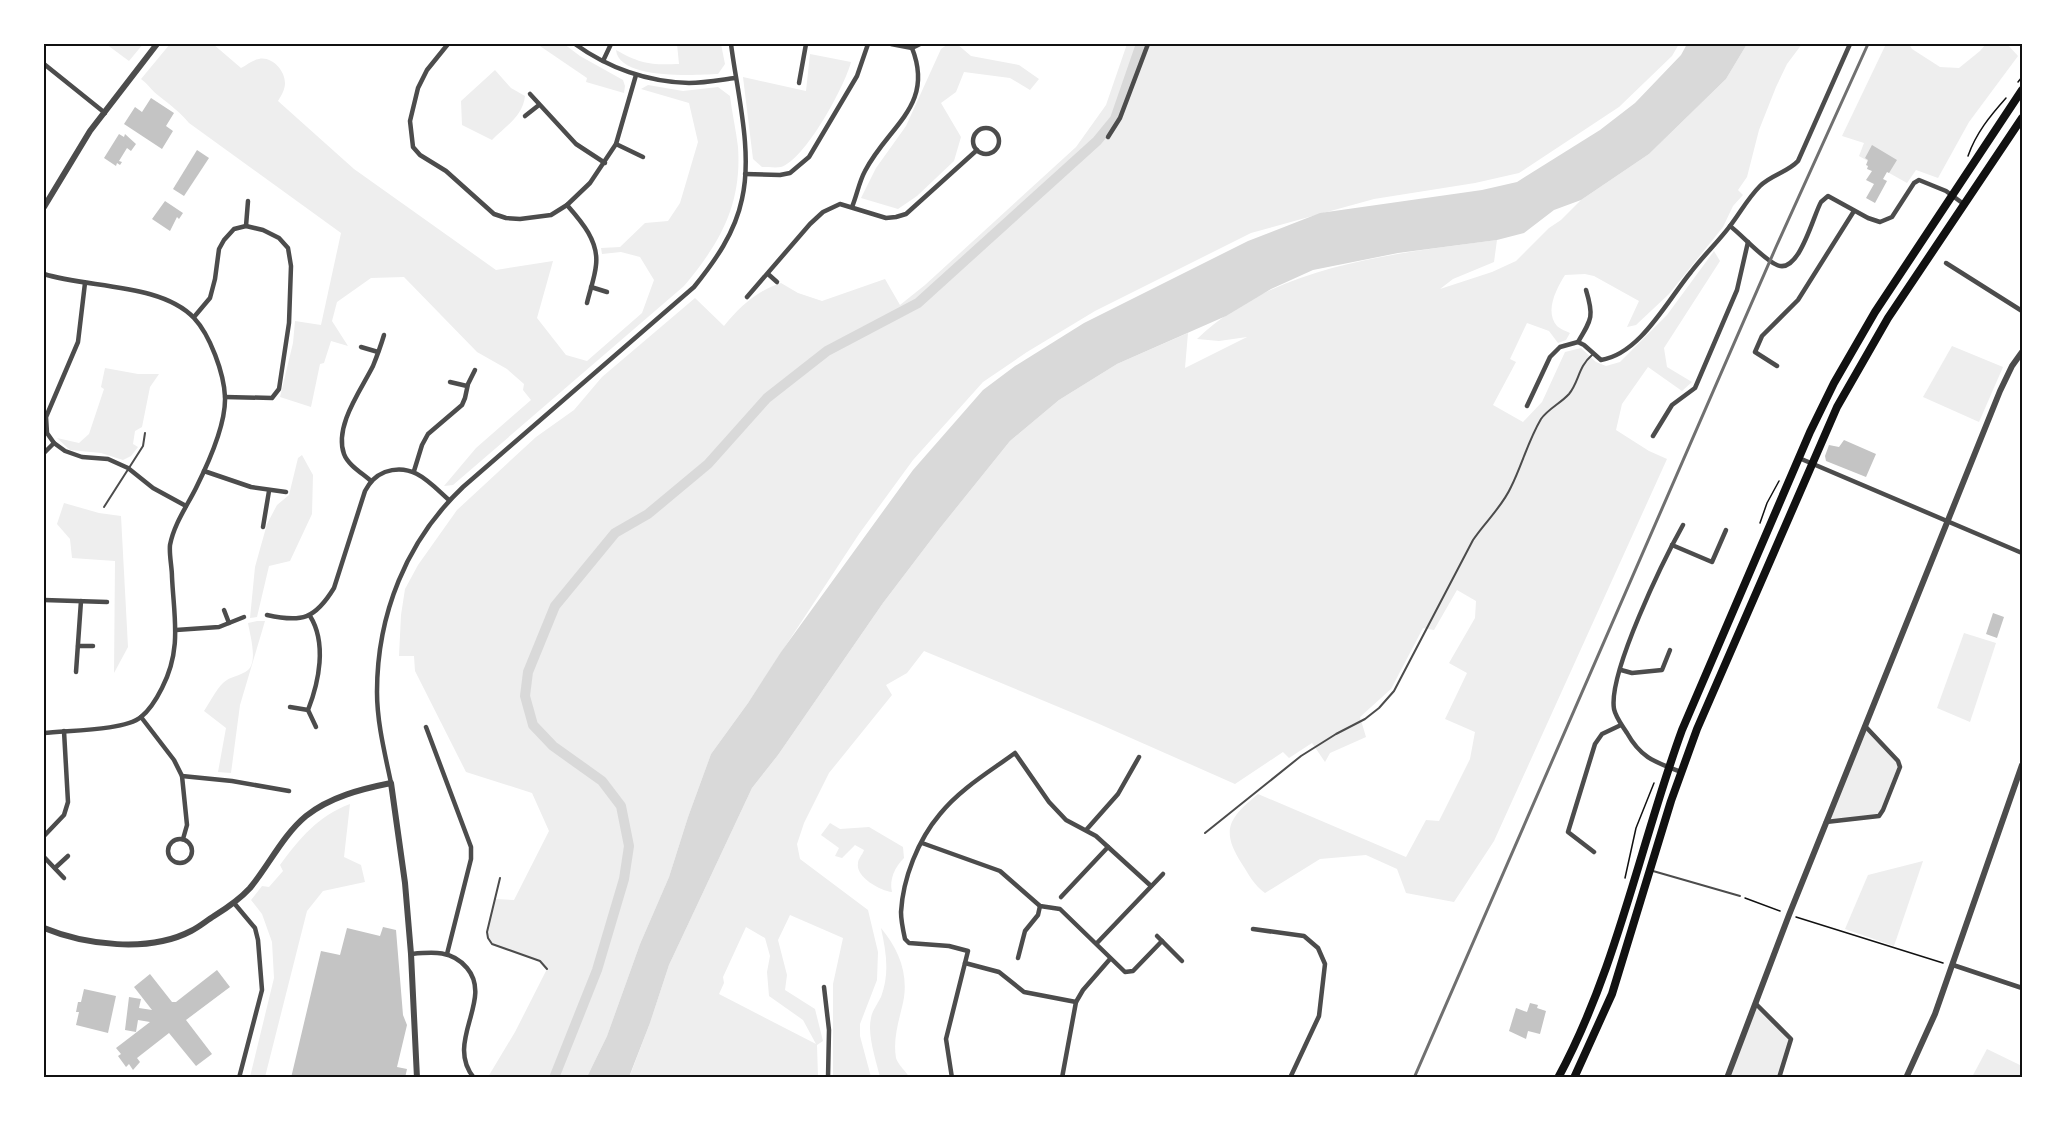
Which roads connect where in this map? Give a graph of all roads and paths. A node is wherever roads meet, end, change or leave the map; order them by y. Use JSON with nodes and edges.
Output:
{"nodes":[{"id":1,"x":157,"y":44,"type":"edge"},
{"id":2,"x":448,"y":44,"type":"edge"},
{"id":3,"x":575,"y":44,"type":"edge"},
{"id":4,"x":611,"y":44,"type":"edge"},
{"id":5,"x":731,"y":44,"type":"edge"},
{"id":6,"x":806,"y":44,"type":"edge"},
{"id":7,"x":868,"y":44,"type":"edge"},
{"id":8,"x":891,"y":44,"type":"edge"},
{"id":9,"x":920,"y":44,"type":"edge"},
{"id":10,"x":1148,"y":44,"type":"edge"},
{"id":11,"x":1850,"y":44,"type":"edge"},
{"id":12,"x":912,"y":48,"type":"junction"},
{"id":13,"x":603,"y":60,"type":"junction"},
{"id":14,"x":44,"y":64,"type":"edge"},
{"id":15,"x":636,"y":75,"type":"junction"},
{"id":16,"x":735,"y":78,"type":"junction"},
{"id":17,"x":799,"y":83,"type":"dead end"},
{"id":18,"x":2022,"y":90,"type":"edge"},
{"id":19,"x":530,"y":94,"type":"dead end"},
{"id":20,"x":539,"y":105,"type":"junction"},
{"id":21,"x":105,"y":112,"type":"junction"},
{"id":22,"x":525,"y":116,"type":"dead end"},
{"id":23,"x":2022,"y":118,"type":"edge"},
{"id":24,"x":1108,"y":137,"type":"dead end"},
{"id":25,"x":616,"y":144,"type":"junction"},
{"id":26,"x":977,"y":150,"type":"junction"},
{"id":27,"x":643,"y":157,"type":"dead end"},
{"id":28,"x":605,"y":163,"type":"junction"},
{"id":29,"x":745,"y":174,"type":"junction"},
{"id":30,"x":1953,"y":196,"type":"junction"},
{"id":31,"x":248,"y":201,"type":"dead end"},
{"id":32,"x":567,"y":205,"type":"junction"},
{"id":33,"x":1965,"y":205,"type":"junction"},
{"id":34,"x":44,"y":207,"type":"edge"},
{"id":35,"x":852,"y":207,"type":"junction"},
{"id":36,"x":1854,"y":211,"type":"junction"},
{"id":37,"x":246,"y":226,"type":"junction"},
{"id":38,"x":1730,"y":226,"type":"junction"},
{"id":39,"x":1749,"y":242,"type":"junction"},
{"id":40,"x":1946,"y":263,"type":"dead end"},
{"id":41,"x":44,"y":274,"type":"edge"},
{"id":42,"x":768,"y":274,"type":"junction"},
{"id":43,"x":777,"y":282,"type":"dead end"},
{"id":44,"x":85,"y":283,"type":"junction"},
{"id":45,"x":591,"y":287,"type":"junction"},
{"id":46,"x":1586,"y":290,"type":"dead end"},
{"id":47,"x":607,"y":292,"type":"dead end"},
{"id":48,"x":747,"y":297,"type":"dead end"},
{"id":49,"x":587,"y":303,"type":"dead end"},
{"id":50,"x":2022,"y":311,"type":"edge"},
{"id":51,"x":194,"y":317,"type":"junction"},
{"id":52,"x":384,"y":335,"type":"dead end"},
{"id":53,"x":1578,"y":342,"type":"junction"},
{"id":54,"x":361,"y":346,"type":"dead end"},
{"id":55,"x":378,"y":352,"type":"junction"},
{"id":56,"x":2022,"y":352,"type":"edge"},
{"id":57,"x":1593,"y":355,"type":"junction"},
{"id":58,"x":1777,"y":366,"type":"dead end"},
{"id":59,"x":475,"y":370,"type":"dead end"},
{"id":60,"x":450,"y":382,"type":"dead end"},
{"id":61,"x":467,"y":386,"type":"junction"},
{"id":62,"x":225,"y":397,"type":"junction"},
{"id":63,"x":1527,"y":406,"type":"dead end"},
{"id":64,"x":145,"y":433,"type":"dead end"},
{"id":65,"x":1653,"y":436,"type":"dead end"},
{"id":66,"x":54,"y":444,"type":"junction"},
{"id":67,"x":44,"y":453,"type":"edge"},
{"id":68,"x":1799,"y":458,"type":"junction"},
{"id":69,"x":1812,"y":464,"type":"junction"},
{"id":70,"x":128,"y":468,"type":"junction"},
{"id":71,"x":204,"y":471,"type":"junction"},
{"id":72,"x":414,"y":471,"type":"junction"},
{"id":73,"x":371,"y":481,"type":"junction"},
{"id":74,"x":269,"y":491,"type":"junction"},
{"id":75,"x":286,"y":492,"type":"dead end"},
{"id":76,"x":449,"y":500,"type":"junction"},
{"id":77,"x":186,"y":506,"type":"junction"},
{"id":78,"x":104,"y":507,"type":"dead end"},
{"id":79,"x":1948,"y":521,"type":"junction"},
{"id":80,"x":1683,"y":525,"type":"dead end"},
{"id":81,"x":263,"y":527,"type":"dead end"},
{"id":82,"x":1726,"y":530,"type":"dead end"},
{"id":83,"x":1672,"y":546,"type":"junction"},
{"id":84,"x":2022,"y":553,"type":"edge"},
{"id":85,"x":44,"y":600,"type":"edge"},
{"id":86,"x":81,"y":601,"type":"junction"},
{"id":87,"x":107,"y":602,"type":"dead end"},
{"id":88,"x":224,"y":610,"type":"dead end"},
{"id":89,"x":267,"y":615,"type":"dead end"},
{"id":90,"x":310,"y":616,"type":"junction"},
{"id":91,"x":244,"y":617,"type":"dead end"},
{"id":92,"x":229,"y":623,"type":"junction"},
{"id":93,"x":176,"y":630,"type":"junction"},
{"id":94,"x":78,"y":646,"type":"junction"},
{"id":95,"x":93,"y":646,"type":"dead end"},
{"id":96,"x":1670,"y":650,"type":"dead end"},
{"id":97,"x":1621,"y":670,"type":"junction"},
{"id":98,"x":76,"y":672,"type":"dead end"},
{"id":99,"x":290,"y":707,"type":"dead end"},
{"id":100,"x":308,"y":710,"type":"junction"},
{"id":101,"x":141,"y":717,"type":"junction"},
{"id":102,"x":1621,"y":725,"type":"junction"},
{"id":103,"x":1865,"y":726,"type":"junction"},
{"id":104,"x":315,"y":727,"type":"dead end"},
{"id":105,"x":426,"y":727,"type":"dead end"},
{"id":106,"x":64,"y":731,"type":"junction"},
{"id":107,"x":44,"y":733,"type":"edge"},
{"id":108,"x":1139,"y":757,"type":"dead end"},
{"id":109,"x":2022,"y":765,"type":"edge"},
{"id":110,"x":1668,"y":767,"type":"junction"},
{"id":111,"x":1681,"y":772,"type":"junction"},
{"id":112,"x":182,"y":776,"type":"junction"},
{"id":113,"x":391,"y":783,"type":"junction"},
{"id":114,"x":290,"y":790,"type":"dead end"},
{"id":115,"x":1826,"y":822,"type":"junction"},
{"id":116,"x":1087,"y":829,"type":"junction"},
{"id":117,"x":1205,"y":833,"type":"dead end"},
{"id":118,"x":44,"y":836,"type":"edge"},
{"id":119,"x":183,"y":839,"type":"junction"},
{"id":120,"x":922,"y":843,"type":"junction"},
{"id":121,"x":1108,"y":847,"type":"junction"},
{"id":122,"x":1594,"y":852,"type":"dead end"},
{"id":123,"x":68,"y":856,"type":"dead end"},
{"id":124,"x":44,"y":857,"type":"edge"},
{"id":125,"x":55,"y":868,"type":"junction"},
{"id":126,"x":1650,"y":870,"type":"junction"},
{"id":127,"x":1163,"y":874,"type":"dead end"},
{"id":128,"x":64,"y":878,"type":"dead end"},
{"id":129,"x":500,"y":878,"type":"dead end"},
{"id":130,"x":1151,"y":886,"type":"junction"},
{"id":131,"x":1740,"y":896,"type":"joint"},
{"id":132,"x":1061,"y":897,"type":"dead end"},
{"id":133,"x":234,"y":903,"type":"junction"},
{"id":134,"x":1040,"y":906,"type":"junction"},
{"id":135,"x":1789,"y":915,"type":"junction"},
{"id":136,"x":44,"y":928,"type":"edge"},
{"id":137,"x":1253,"y":929,"type":"dead end"},
{"id":138,"x":1157,"y":936,"type":"dead end"},
{"id":139,"x":1162,"y":941,"type":"junction"},
{"id":140,"x":1097,"y":943,"type":"junction"},
{"id":141,"x":411,"y":954,"type":"junction"},
{"id":142,"x":447,"y":954,"type":"junction"},
{"id":143,"x":1018,"y":958,"type":"dead end"},
{"id":144,"x":1110,"y":959,"type":"junction"},
{"id":145,"x":1182,"y":961,"type":"dead end"},
{"id":146,"x":965,"y":963,"type":"junction"},
{"id":147,"x":1953,"y":965,"type":"junction"},
{"id":148,"x":547,"y":969,"type":"dead end"},
{"id":149,"x":824,"y":987,"type":"dead end"},
{"id":150,"x":2022,"y":988,"type":"edge"},
{"id":151,"x":1076,"y":1002,"type":"junction"},
{"id":152,"x":1756,"y":1004,"type":"junction"},
{"id":153,"x":239,"y":1077,"type":"edge"},
{"id":154,"x":417,"y":1077,"type":"edge"},
{"id":155,"x":474,"y":1077,"type":"edge"},
{"id":156,"x":828,"y":1077,"type":"edge"},
{"id":157,"x":952,"y":1077,"type":"edge"},
{"id":158,"x":1060,"y":1077,"type":"edge"},
{"id":159,"x":1290,"y":1077,"type":"edge"},
{"id":160,"x":1558,"y":1077,"type":"edge"},
{"id":161,"x":1574,"y":1077,"type":"edge"},
{"id":162,"x":1727,"y":1077,"type":"edge"},
{"id":163,"x":1779,"y":1077,"type":"edge"},
{"id":164,"x":1906,"y":1077,"type":"edge"}],
"edges":[{"from":1,"to":21,"type":"street"},
{"from":2,"to":32,"type":"street"},
{"from":3,"to":13,"type":"street"},
{"from":4,"to":13,"type":"street"},
{"from":5,"to":16,"type":"street"},
{"from":6,"to":17,"type":"street"},
{"from":7,"to":29,"type":"street"},
{"from":8,"to":12,"type":"street"},
{"from":9,"to":12,"type":"street"},
{"from":10,"to":24,"type":"street"},
{"from":11,"to":38,"type":"street"},
{"from":12,"to":35,"type":"street"},
{"from":13,"to":15,"type":"street"},
{"from":14,"to":21,"type":"street"},
{"from":15,"to":16,"type":"street"},
{"from":15,"to":25,"type":"street"},
{"from":16,"to":29,"type":"street"},
{"from":18,"to":30,"type":"main road"},
{"from":19,"to":20,"type":"street"},
{"from":20,"to":22,"type":"street"},
{"from":20,"to":28,"type":"street"},
{"from":21,"to":34,"type":"street"},
{"from":23,"to":33,"type":"main road"},
{"from":25,"to":27,"type":"street"},
{"from":25,"to":28,"type":"street"},
{"from":26,"to":26,"type":"street"},
{"from":26,"to":35,"type":"street"},
{"from":28,"to":32,"type":"street"},
{"from":29,"to":76,"type":"street"},
{"from":30,"to":33,"type":"street"},
{"from":30,"to":36,"type":"street"},
{"from":30,"to":68,"type":"main road"},
{"from":31,"to":37,"type":"street"},
{"from":32,"to":45,"type":"street"},
{"from":33,"to":69,"type":"main road"},
{"from":35,"to":42,"type":"street"},
{"from":36,"to":39,"type":"street"},
{"from":36,"to":58,"type":"street"},
{"from":37,"to":51,"type":"street"},
{"from":37,"to":62,"type":"street"},
{"from":38,"to":39,"type":"street"},
{"from":38,"to":57,"type":"street"},
{"from":39,"to":65,"type":"street"},
{"from":40,"to":50,"type":"street"},
{"from":41,"to":44,"type":"street"},
{"from":42,"to":43,"type":"street"},
{"from":42,"to":48,"type":"street"},
{"from":44,"to":51,"type":"street"},
{"from":44,"to":66,"type":"street"},
{"from":45,"to":47,"type":"street"},
{"from":45,"to":49,"type":"street"},
{"from":46,"to":53,"type":"street"},
{"from":51,"to":62,"type":"street"},
{"from":52,"to":55,"type":"street"},
{"from":53,"to":57,"type":"street"},
{"from":53,"to":63,"type":"street"},
{"from":54,"to":55,"type":"street"},
{"from":55,"to":73,"type":"street"},
{"from":56,"to":79,"type":"street"},
{"from":57,"to":117,"type":"lane"},
{"from":59,"to":61,"type":"street"},
{"from":60,"to":61,"type":"street"},
{"from":61,"to":72,"type":"street"},
{"from":62,"to":71,"type":"street"},
{"from":64,"to":70,"type":"lane"},
{"from":66,"to":67,"type":"street"},
{"from":66,"to":70,"type":"street"},
{"from":68,"to":69,"type":"street"},
{"from":68,"to":110,"type":"main road"},
{"from":69,"to":79,"type":"street"},
{"from":69,"to":111,"type":"main road"},
{"from":70,"to":77,"type":"street"},
{"from":70,"to":78,"type":"lane"},
{"from":71,"to":74,"type":"street"},
{"from":71,"to":77,"type":"street"},
{"from":72,"to":73,"type":"street"},
{"from":72,"to":76,"type":"street"},
{"from":73,"to":90,"type":"street"},
{"from":74,"to":75,"type":"street"},
{"from":74,"to":81,"type":"street"},
{"from":76,"to":113,"type":"street"},
{"from":77,"to":93,"type":"street"},
{"from":79,"to":84,"type":"street"},
{"from":79,"to":103,"type":"street"},
{"from":80,"to":83,"type":"street"},
{"from":82,"to":83,"type":"street"},
{"from":83,"to":97,"type":"street"},
{"from":85,"to":86,"type":"street"},
{"from":86,"to":87,"type":"street"},
{"from":86,"to":94,"type":"street"},
{"from":88,"to":92,"type":"street"},
{"from":89,"to":90,"type":"street"},
{"from":90,"to":100,"type":"street"},
{"from":91,"to":92,"type":"street"},
{"from":92,"to":93,"type":"street"},
{"from":93,"to":101,"type":"street"},
{"from":94,"to":95,"type":"street"},
{"from":94,"to":98,"type":"street"},
{"from":96,"to":97,"type":"street"},
{"from":97,"to":102,"type":"street"},
{"from":99,"to":100,"type":"street"},
{"from":100,"to":104,"type":"street"},
{"from":101,"to":106,"type":"street"},
{"from":101,"to":112,"type":"street"},
{"from":102,"to":110,"type":"street"},
{"from":102,"to":122,"type":"street"},
{"from":103,"to":115,"type":"street"},
{"from":103,"to":115,"type":"street"},
{"from":105,"to":142,"type":"street"},
{"from":106,"to":107,"type":"street"},
{"from":106,"to":118,"type":"street"},
{"from":108,"to":116,"type":"street"},
{"from":109,"to":147,"type":"street"},
{"from":110,"to":111,"type":"street"},
{"from":110,"to":160,"type":"main road"},
{"from":111,"to":126,"type":"main road"},
{"from":112,"to":114,"type":"street"},
{"from":112,"to":119,"type":"street"},
{"from":113,"to":133,"type":"street"},
{"from":113,"to":141,"type":"street"},
{"from":115,"to":135,"type":"street"},
{"from":116,"to":120,"type":"street"},
{"from":116,"to":121,"type":"street"},
{"from":119,"to":119,"type":"street"},
{"from":120,"to":134,"type":"street"},
{"from":120,"to":146,"type":"street"},
{"from":121,"to":130,"type":"street"},
{"from":121,"to":132,"type":"street"},
{"from":123,"to":125,"type":"street"},
{"from":124,"to":125,"type":"street"},
{"from":125,"to":128,"type":"street"},
{"from":126,"to":131,"type":"lane"},
{"from":126,"to":161,"type":"main road"},
{"from":127,"to":130,"type":"street"},
{"from":129,"to":148,"type":"lane"},
{"from":130,"to":140,"type":"street"},
{"from":131,"to":135,"type":"path"},
{"from":133,"to":136,"type":"street"},
{"from":133,"to":153,"type":"street"},
{"from":134,"to":140,"type":"street"},
{"from":134,"to":143,"type":"street"},
{"from":135,"to":147,"type":"path"},
{"from":135,"to":152,"type":"street"},
{"from":137,"to":159,"type":"street"},
{"from":138,"to":139,"type":"street"},
{"from":139,"to":144,"type":"street"},
{"from":139,"to":145,"type":"street"},
{"from":140,"to":144,"type":"street"},
{"from":141,"to":142,"type":"street"},
{"from":141,"to":154,"type":"street"},
{"from":142,"to":155,"type":"street"},
{"from":144,"to":151,"type":"street"},
{"from":146,"to":151,"type":"street"},
{"from":146,"to":157,"type":"street"},
{"from":147,"to":150,"type":"street"},
{"from":147,"to":164,"type":"street"},
{"from":149,"to":156,"type":"street"},
{"from":151,"to":158,"type":"street"},
{"from":152,"to":162,"type":"street"},
{"from":152,"to":163,"type":"street"}]}
